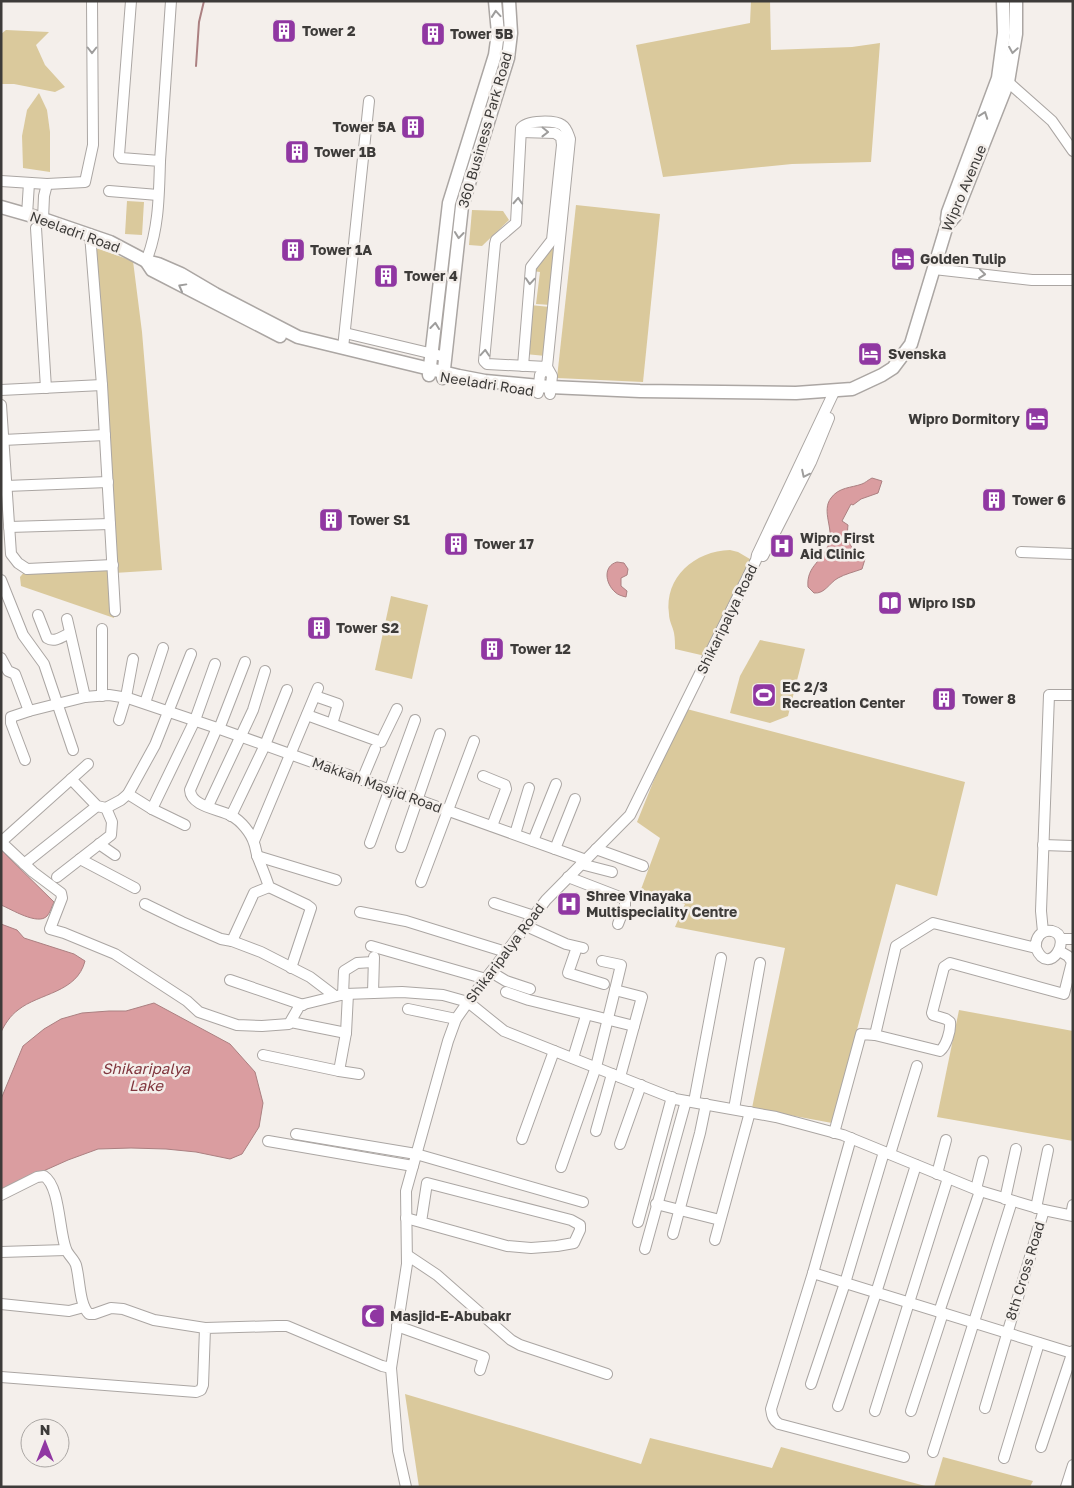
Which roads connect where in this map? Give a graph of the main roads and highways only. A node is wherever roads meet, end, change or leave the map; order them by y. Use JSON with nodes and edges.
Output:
{"nodes":[{"id":1,"x":495,"y":1,"type":"edge"},
{"id":2,"x":509,"y":1,"type":"edge"},
{"id":3,"x":1004,"y":1,"type":"edge"},
{"id":4,"x":1016,"y":1,"type":"edge"},
{"id":5,"x":1003,"y":80,"type":"junction"},
{"id":6,"x":1,"y":207,"type":"edge"},
{"id":7,"x":947,"y":225,"type":"junction"},
{"id":8,"x":207,"y":295,"type":"junction"},
{"id":9,"x":430,"y":372,"type":"junction"},
{"id":10,"x":444,"y":375,"type":"junction"},
{"id":11,"x":836,"y":394,"type":"joint"}],
"edges":[{"from":9,"to":1,"type":"main road","name":"360 Business Park Road","one_way":true},
{"from":2,"to":10,"type":"main road","name":"360 Business Park Road","one_way":true},
{"from":3,"to":5,"type":"main road","name":"Wipro Avenue"},
{"from":4,"to":5,"type":"main road","name":"Wipro Avenue","one_way":true},
{"from":7,"to":5,"type":"main road","name":"Wipro Avenue","one_way":true},
{"from":5,"to":7,"type":"main road","name":"Wipro Avenue"},
{"from":6,"to":8,"type":"main road","name":"Neeladri Road"},
{"from":7,"to":11,"type":"main road","name":"Wipro Avenue"},
{"from":8,"to":9,"type":"main road","name":"Neeladri Road"},
{"from":8,"to":9,"type":"main road","name":"Neeladri Road"},
{"from":9,"to":10,"type":"main road","name":"Neeladri Road"},
{"from":10,"to":11,"type":"main road","name":"Neeladri Road"}]}
